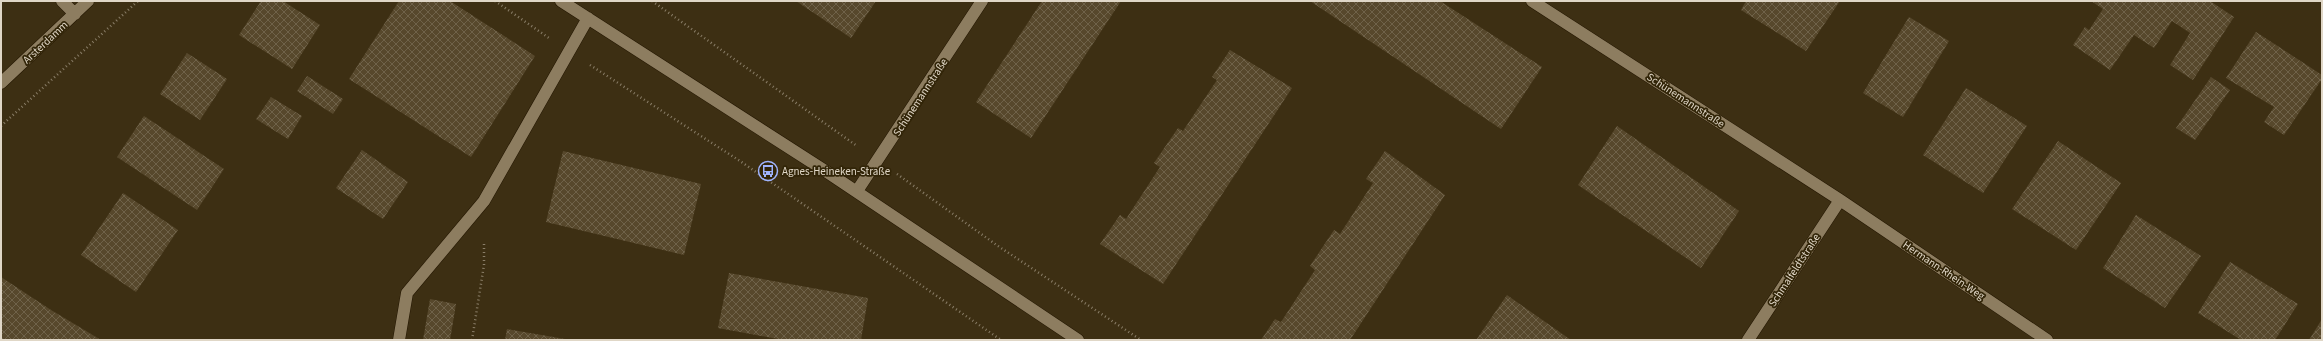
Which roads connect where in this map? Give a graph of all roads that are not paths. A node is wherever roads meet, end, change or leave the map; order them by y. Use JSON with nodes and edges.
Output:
{"nodes":[{"id":1,"x":62,"y":1,"type":"edge"},
{"id":2,"x":88,"y":1,"type":"edge"},
{"id":3,"x":561,"y":1,"type":"edge"},
{"id":4,"x":982,"y":1,"type":"edge"},
{"id":5,"x":1532,"y":1,"type":"edge"},
{"id":6,"x":75,"y":14,"type":"junction"},
{"id":7,"x":588,"y":18,"type":"junction"},
{"id":8,"x":1,"y":83,"type":"edge"},
{"id":9,"x":857,"y":191,"type":"junction"},
{"id":10,"x":1840,"y":200,"type":"junction"},
{"id":11,"x":399,"y":340,"type":"edge"},
{"id":12,"x":1078,"y":340,"type":"edge"},
{"id":13,"x":1748,"y":340,"type":"edge"},
{"id":14,"x":2047,"y":340,"type":"edge"}],
"edges":[{"from":1,"to":6,"type":"street"},
{"from":2,"to":6,"type":"street","name":"Arsterdamm"},
{"from":3,"to":7,"type":"street"},
{"from":4,"to":9,"type":"street","name":"Schünemannstraße"},
{"from":5,"to":10,"type":"street","name":"Schünemannstraße"},
{"from":6,"to":8,"type":"street","name":"Arsterdamm"},
{"from":7,"to":9,"type":"street"},
{"from":7,"to":11,"type":"street"},
{"from":9,"to":12,"type":"street"},
{"from":10,"to":13,"type":"street","name":"Schmalfeldtstraße"},
{"from":10,"to":14,"type":"street","name":"Hermann-Rhein-Weg"}]}
